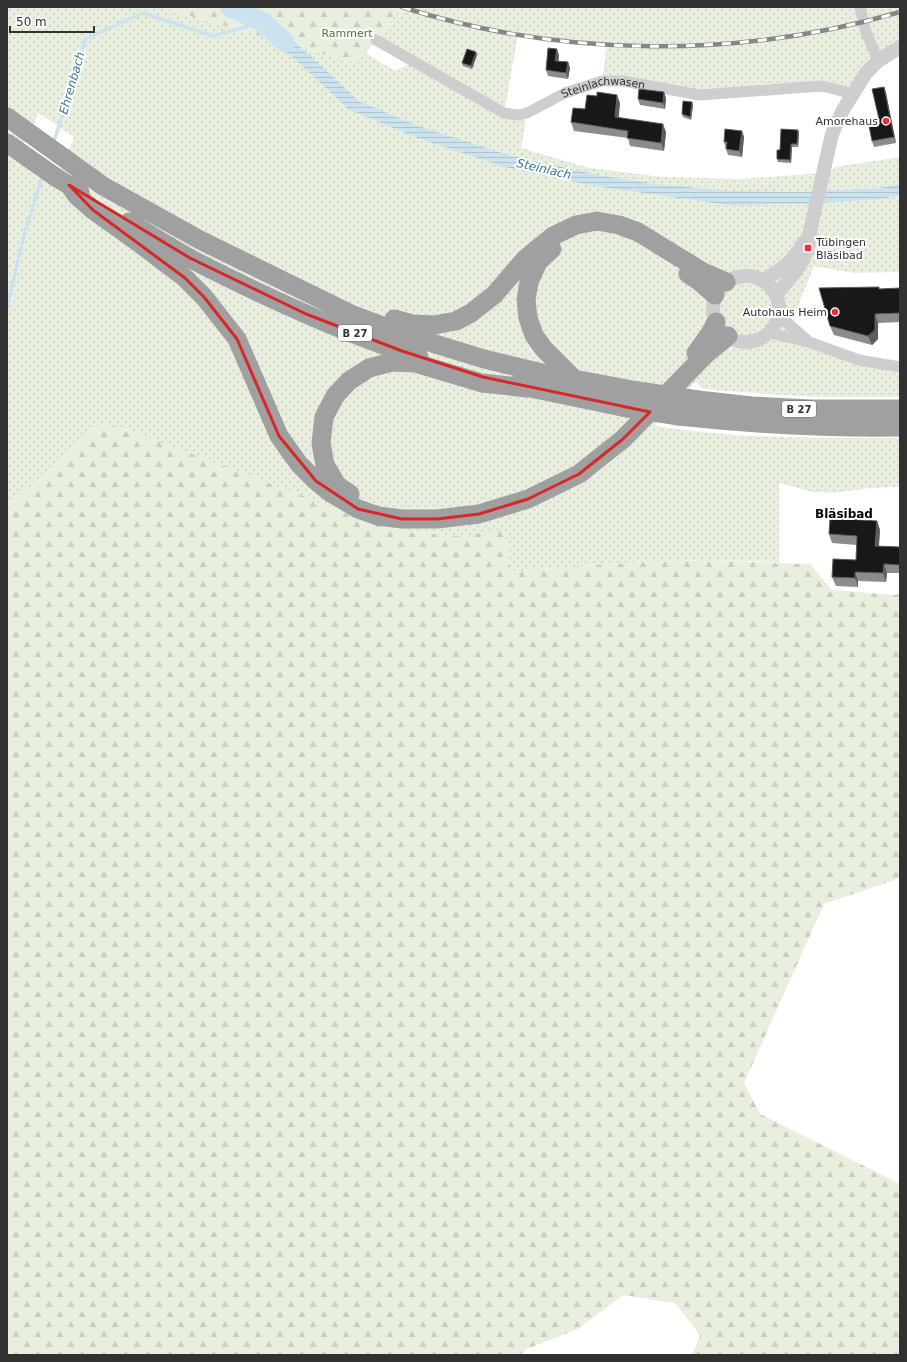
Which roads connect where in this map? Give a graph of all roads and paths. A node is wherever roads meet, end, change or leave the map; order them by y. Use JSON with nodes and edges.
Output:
{"nodes":[{"id":1,"x":860,"y":7,"type":"edge"},
{"id":2,"x":376,"y":40,"type":"dead end"},
{"id":3,"x":900,"y":47,"type":"edge"},
{"id":4,"x":878,"y":61,"type":"junction"},
{"id":5,"x":851,"y":95,"type":"junction"},
{"id":6,"x":7,"y":117,"type":"edge"},
{"id":7,"x":13,"y":148,"type":"edge"},
{"id":8,"x":63,"y":182,"type":"junction"},
{"id":9,"x":812,"y":225,"type":"junction"},
{"id":10,"x":763,"y":280,"type":"junction"},
{"id":11,"x":721,"y":289,"type":"junction"},
{"id":12,"x":302,"y":291,"type":"junction"},
{"id":13,"x":776,"y":295,"type":"junction"},
{"id":14,"x":778,"y":315,"type":"junction"},
{"id":15,"x":716,"y":322,"type":"junction"},
{"id":16,"x":769,"y":333,"type":"junction"},
{"id":17,"x":728,"y":336,"type":"junction"},
{"id":18,"x":809,"y":342,"type":"junction"},
{"id":19,"x":900,"y":367,"type":"edge"},
{"id":20,"x":575,"y":380,"type":"junction"},
{"id":21,"x":528,"y":388,"type":"junction"},
{"id":22,"x":900,"y":409,"type":"edge"},
{"id":23,"x":900,"y":427,"type":"edge"}],
"edges":[{"from":1,"to":4,"type":"street"},
{"from":2,"to":5,"type":"street","name":"Steinlachwasen"},
{"from":3,"to":4,"type":"street"},
{"from":4,"to":5,"type":"street"},
{"from":5,"to":9,"type":"street"},
{"from":6,"to":12,"type":"highway","number":"B 27"},
{"from":7,"to":8,"type":"highway","number":"B 27"},
{"from":8,"to":17,"type":"highway"},
{"from":8,"to":21,"type":"highway","number":"B 27"},
{"from":9,"to":10,"type":"street"},
{"from":9,"to":13,"type":"street"},
{"from":10,"to":11,"type":"street"},
{"from":10,"to":13,"type":"street"},
{"from":11,"to":12,"type":"highway"},
{"from":11,"to":15,"type":"street"},
{"from":11,"to":20,"type":"highway"},
{"from":12,"to":20,"type":"highway","number":"B 27"},
{"from":13,"to":14,"type":"street"},
{"from":14,"to":16,"type":"street"},
{"from":14,"to":18,"type":"street"},
{"from":15,"to":17,"type":"street"},
{"from":15,"to":21,"type":"highway"},
{"from":16,"to":17,"type":"street"},
{"from":16,"to":18,"type":"street"},
{"from":18,"to":19,"type":"street"},
{"from":20,"to":22,"type":"highway","number":"B 27","bridge":true},
{"from":21,"to":23,"type":"highway","number":"B 27","bridge":true}]}
